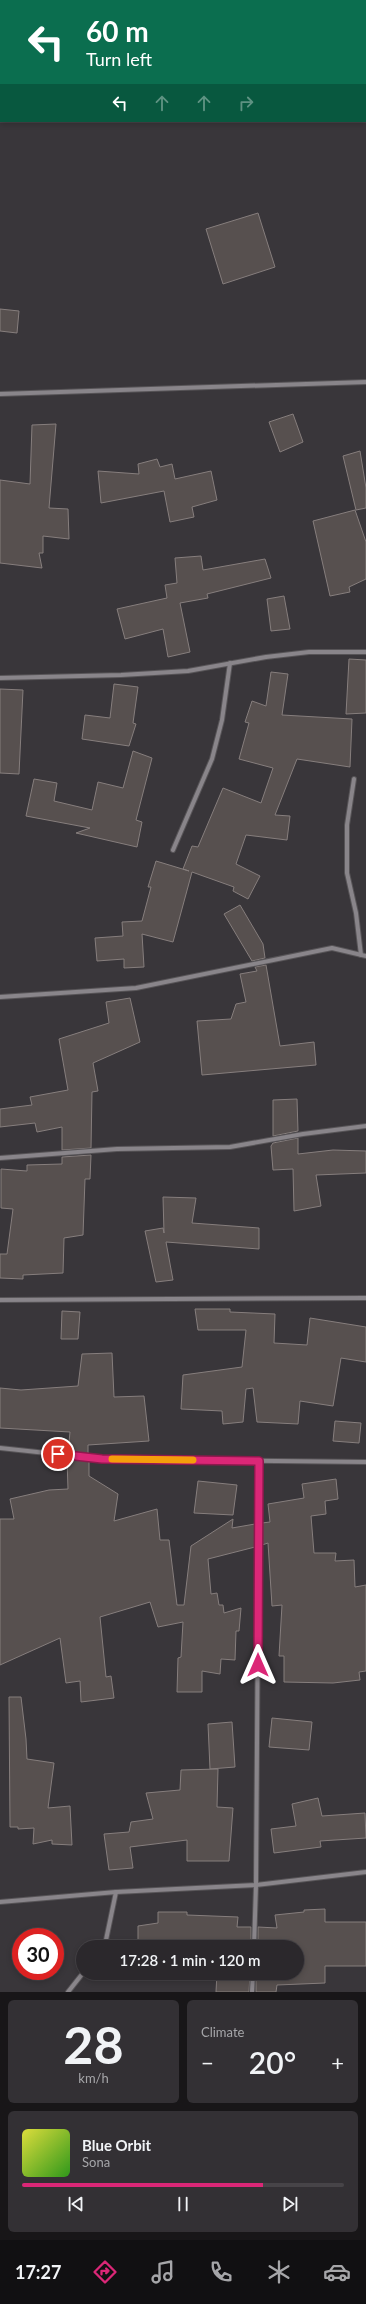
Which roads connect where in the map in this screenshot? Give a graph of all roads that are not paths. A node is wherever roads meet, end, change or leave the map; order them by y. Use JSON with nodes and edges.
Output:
{"nodes":[{"id":1,"x":366,"y":382,"type":"edge"},
{"id":2,"x":0,"y":394,"type":"edge"},
{"id":3,"x":366,"y":652,"type":"edge"},
{"id":4,"x":230,"y":663,"type":"junction"},
{"id":5,"x":0,"y":678,"type":"edge"},
{"id":6,"x":354,"y":779,"type":"dead end"},
{"id":7,"x":173,"y":850,"type":"dead end"},
{"id":8,"x":361,"y":955,"type":"junction"},
{"id":9,"x":366,"y":956,"type":"edge"},
{"id":10,"x":0,"y":998,"type":"edge"},
{"id":11,"x":366,"y":1126,"type":"edge"},
{"id":12,"x":0,"y":1158,"type":"edge"},
{"id":13,"x":366,"y":1298,"type":"edge"},
{"id":14,"x":0,"y":1300,"type":"edge"},
{"id":15,"x":0,"y":1448,"type":"edge"},
{"id":16,"x":259,"y":1461,"type":"junction"},
{"id":17,"x":366,"y":1462,"type":"edge"},
{"id":18,"x":366,"y":1872,"type":"edge"},
{"id":19,"x":256,"y":1885,"type":"junction"},
{"id":20,"x":116,"y":1892,"type":"junction"},
{"id":21,"x":0,"y":1902,"type":"edge"},
{"id":22,"x":106,"y":1940,"type":"edge"},
{"id":23,"x":254,"y":1940,"type":"edge"},
{"id":24,"x":77,"y":1980,"type":"edge"},
{"id":25,"x":253,"y":1980,"type":"edge"},
{"id":26,"x":68,"y":1992,"type":"edge"},
{"id":27,"x":252,"y":1992,"type":"edge"}],
"edges":[{"from":1,"to":2,"type":"street"},
{"from":3,"to":4,"type":"street"},
{"from":4,"to":5,"type":"street"},
{"from":4,"to":7,"type":"street"},
{"from":6,"to":8,"type":"street"},
{"from":8,"to":9,"type":"street"},
{"from":8,"to":10,"type":"street"},
{"from":11,"to":12,"type":"street"},
{"from":13,"to":14,"type":"street"},
{"from":15,"to":16,"type":"street"},
{"from":16,"to":17,"type":"street"},
{"from":16,"to":19,"type":"street"},
{"from":18,"to":19,"type":"street"},
{"from":19,"to":20,"type":"street"},
{"from":19,"to":23,"type":"street"},
{"from":20,"to":21,"type":"street"},
{"from":20,"to":22,"type":"street"},
{"from":24,"to":26,"type":"street"},
{"from":25,"to":27,"type":"street"}]}
